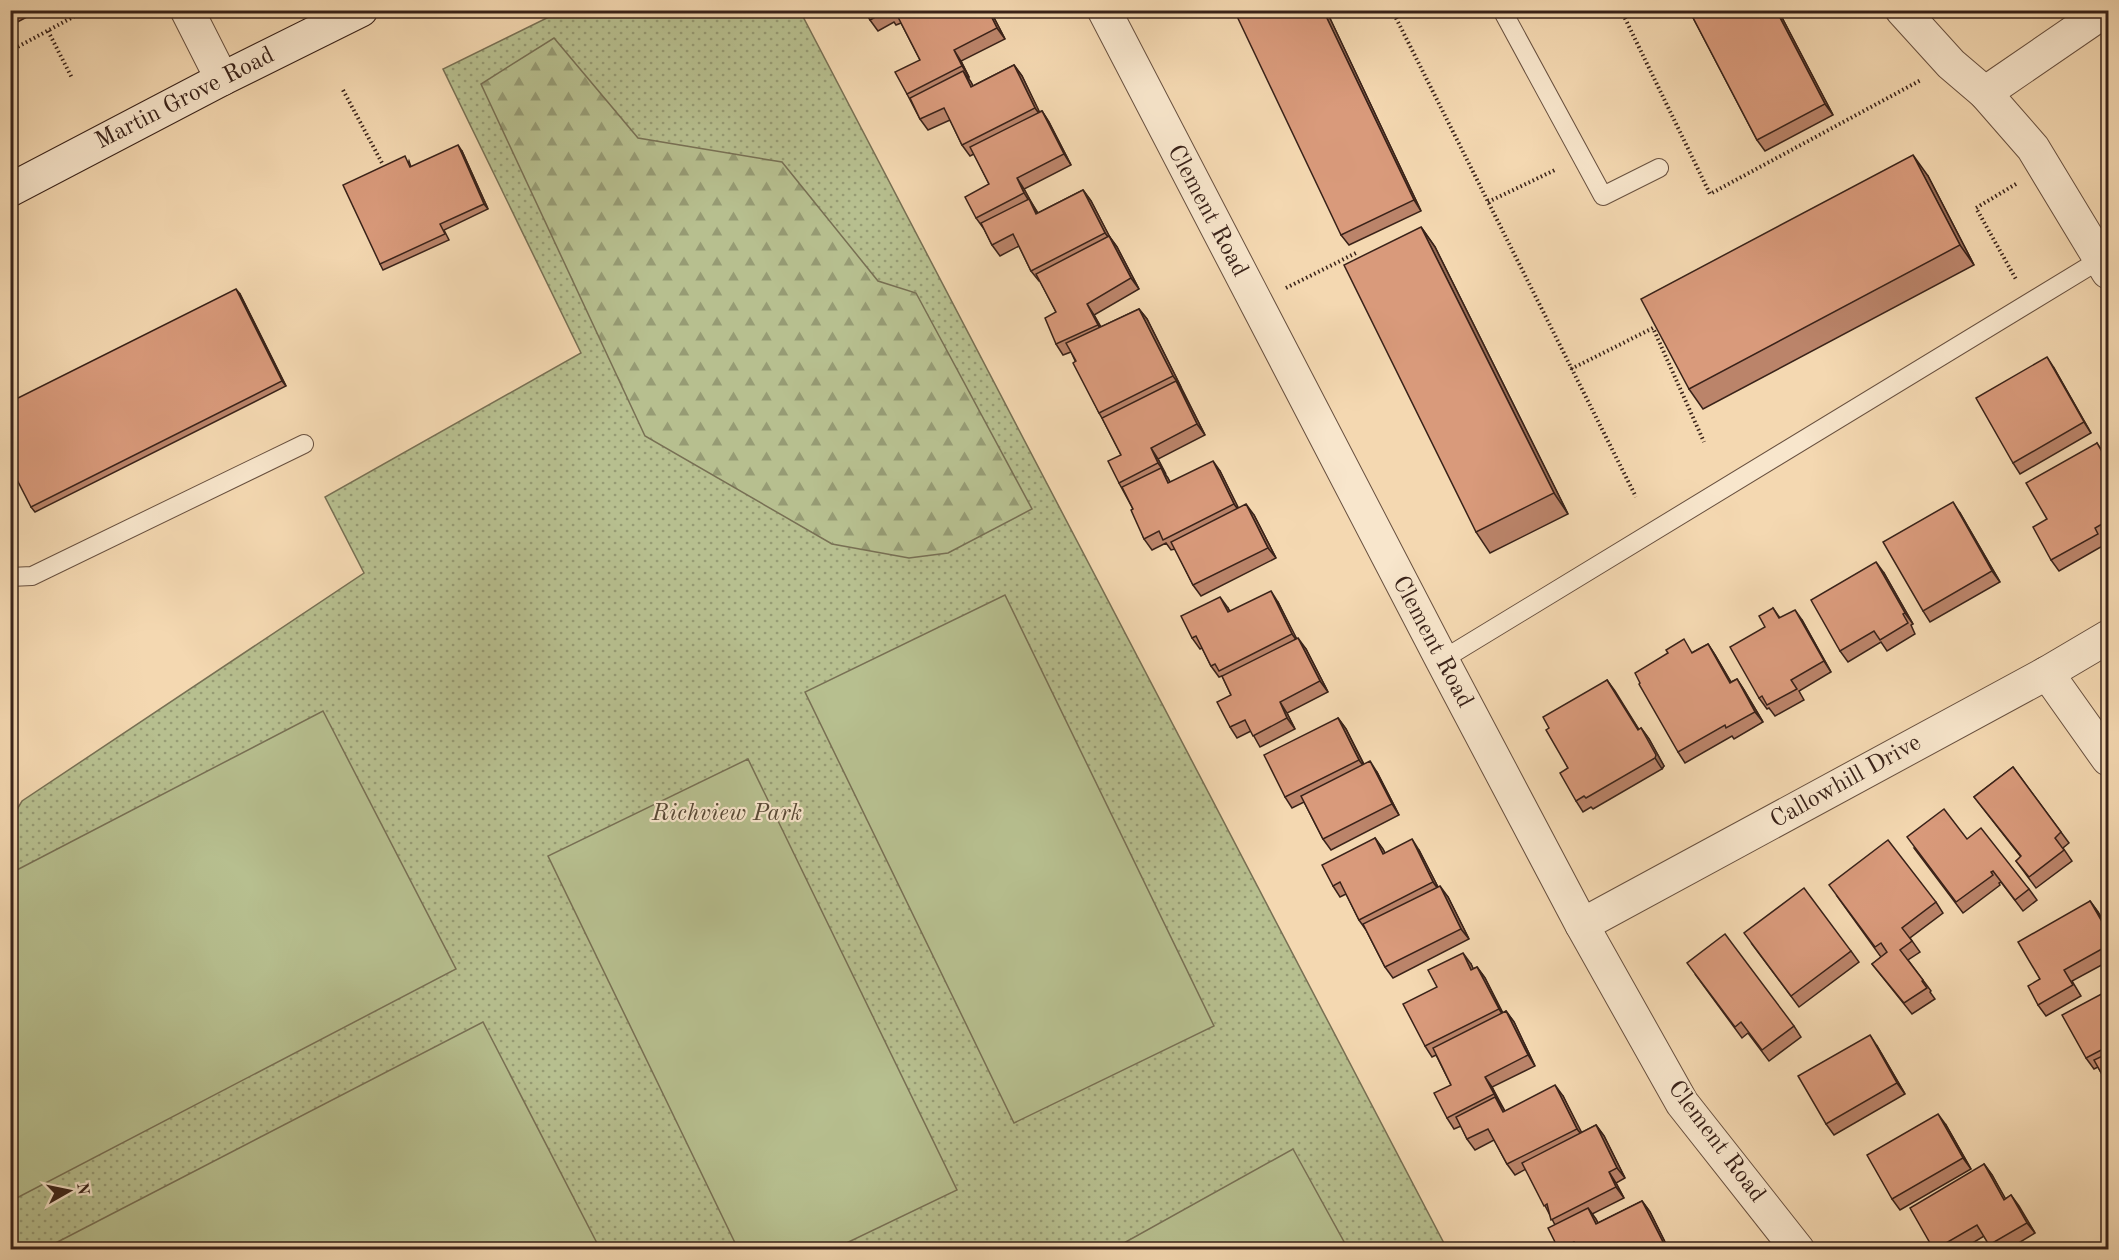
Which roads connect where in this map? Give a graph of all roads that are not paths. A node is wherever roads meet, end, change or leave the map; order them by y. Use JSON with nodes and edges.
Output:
{"nodes":[{"id":1,"x":187,"y":10,"type":"edge"},
{"id":2,"x":361,"y":10,"type":"edge"},
{"id":3,"x":1104,"y":10,"type":"edge"},
{"id":4,"x":1502,"y":10,"type":"edge"},
{"id":5,"x":1902,"y":10,"type":"edge"},
{"id":6,"x":2106,"y":10,"type":"edge"},
{"id":7,"x":222,"y":79,"type":"junction"},
{"id":8,"x":1985,"y":93,"type":"junction"},
{"id":9,"x":1659,"y":168,"type":"dead end"},
{"id":10,"x":10,"y":190,"type":"edge"},
{"id":11,"x":2105,"y":266,"type":"edge"},
{"id":12,"x":304,"y":444,"type":"dead end"},
{"id":13,"x":10,"y":577,"type":"edge"},
{"id":14,"x":2109,"y":637,"type":"edge"},
{"id":15,"x":1442,"y":660,"type":"junction"},
{"id":16,"x":2047,"y":673,"type":"junction"},
{"id":17,"x":2109,"y":759,"type":"edge"},
{"id":18,"x":1582,"y":925,"type":"junction"},
{"id":19,"x":1798,"y":1250,"type":"edge"}],
"edges":[{"from":1,"to":7,"type":"street"},
{"from":2,"to":7,"type":"street","name":"Martin Grove Road"},
{"from":3,"to":15,"type":"street","name":"Clement Road"},
{"from":4,"to":9,"type":"lane"},
{"from":5,"to":8,"type":"street"},
{"from":6,"to":8,"type":"street"},
{"from":7,"to":10,"type":"street","name":"Martin Grove Road"},
{"from":8,"to":11,"type":"street"},
{"from":11,"to":15,"type":"lane"},
{"from":12,"to":13,"type":"lane"},
{"from":14,"to":16,"type":"street","name":"Callowhill Drive"},
{"from":15,"to":18,"type":"street","name":"Clement Road"},
{"from":16,"to":17,"type":"street"},
{"from":16,"to":18,"type":"street","name":"Callowhill Drive"},
{"from":18,"to":19,"type":"street","name":"Clement Road"}]}
